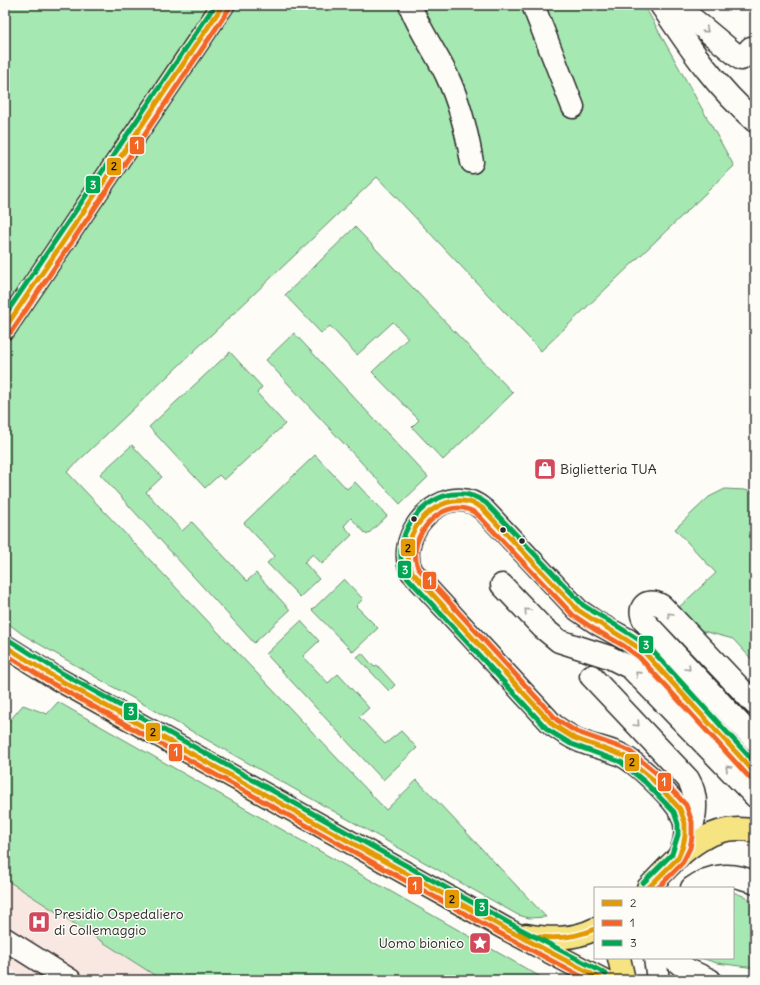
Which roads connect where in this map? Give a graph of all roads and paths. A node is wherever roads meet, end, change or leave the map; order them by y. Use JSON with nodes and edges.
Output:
{"nodes":[{"id":1,"x":223,"y":5,"type":"edge"},
{"id":2,"x":410,"y":5,"type":"edge"},
{"id":3,"x":534,"y":5,"type":"edge"},
{"id":4,"x":661,"y":5,"type":"edge"},
{"id":5,"x":676,"y":5,"type":"edge"},
{"id":6,"x":751,"y":48,"type":"dead end"},
{"id":7,"x":573,"y":107,"type":"dead end"},
{"id":8,"x":755,"y":121,"type":"edge"},
{"id":9,"x":472,"y":162,"type":"dead end"},
{"id":10,"x":5,"y":328,"type":"edge"},
{"id":11,"x":502,"y":585,"type":"dead end"},
{"id":12,"x":7,"y":651,"type":"edge"},
{"id":13,"x":591,"y":676,"type":"dead end"},
{"id":14,"x":755,"y":704,"type":"edge"},
{"id":15,"x":755,"y":740,"type":"edge"},
{"id":16,"x":755,"y":773,"type":"edge"},
{"id":17,"x":755,"y":796,"type":"edge"},
{"id":18,"x":755,"y":831,"type":"edge"},
{"id":19,"x":678,"y":858,"type":"junction"},
{"id":20,"x":755,"y":882,"type":"edge"},
{"id":21,"x":649,"y":887,"type":"edge"},
{"id":22,"x":694,"y":887,"type":"edge"},
{"id":23,"x":506,"y":929,"type":"junction"},
{"id":24,"x":594,"y":929,"type":"edge"},
{"id":25,"x":5,"y":939,"type":"edge"},
{"id":26,"x":619,"y":959,"type":"edge"},
{"id":27,"x":655,"y":959,"type":"edge"},
{"id":28,"x":674,"y":959,"type":"edge"},
{"id":29,"x":67,"y":979,"type":"edge"},
{"id":30,"x":604,"y":980,"type":"edge"},
{"id":31,"x":624,"y":980,"type":"edge"},
{"id":32,"x":658,"y":980,"type":"edge"},
{"id":33,"x":710,"y":980,"type":"edge"}],
"edges":[{"from":1,"to":10,"type":"main road"},
{"from":2,"to":9,"type":"street"},
{"from":3,"to":7,"type":"street"},
{"from":4,"to":8,"type":"street"},
{"from":5,"to":6,"type":"street","one_way":true},
{"from":17,"to":11,"type":"street","one_way":true},
{"from":12,"to":23,"type":"main road"},
{"from":13,"to":19,"type":"street","one_way":true},
{"from":14,"to":15,"type":"street","one_way":true},
{"from":16,"to":19,"type":"street"},
{"from":18,"to":19,"type":"main road"},
{"from":19,"to":21,"type":"main road"},
{"from":20,"to":22,"type":"street"},
{"from":23,"to":24,"type":"main road"},
{"from":23,"to":30,"type":"main road"},
{"from":25,"to":29,"type":"street"},
{"from":26,"to":31,"type":"main road"},
{"from":27,"to":32,"type":"street"},
{"from":28,"to":33,"type":"street"}]}
